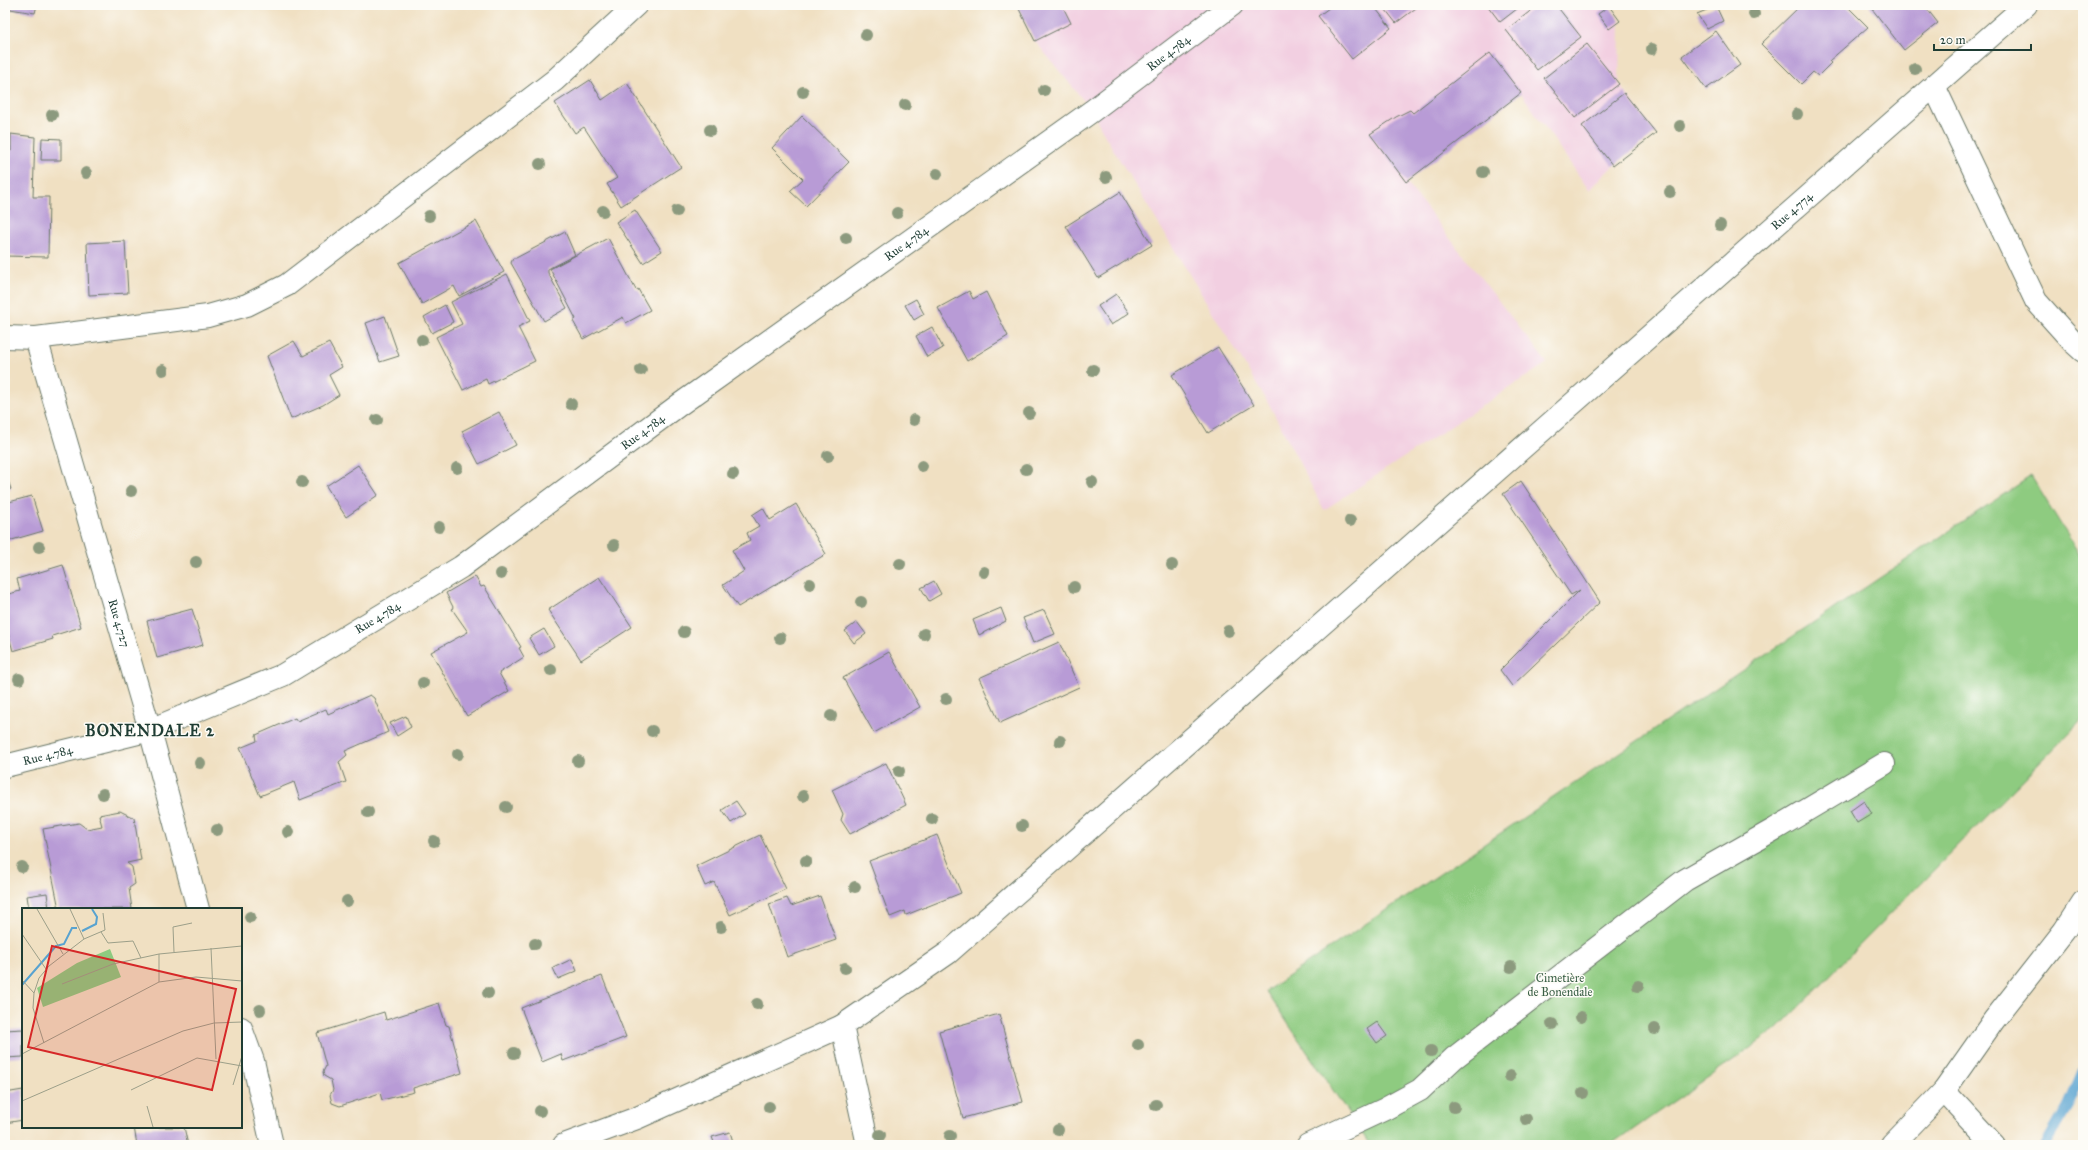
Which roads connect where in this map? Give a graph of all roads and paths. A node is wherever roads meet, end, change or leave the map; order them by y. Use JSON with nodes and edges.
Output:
{"nodes":[{"id":1,"x":636,"y":5,"type":"edge"},
{"id":2,"x":1232,"y":5,"type":"edge"},
{"id":3,"x":2026,"y":5,"type":"edge"},
{"id":4,"x":1934,"y":86,"type":"junction"},
{"id":5,"x":5,"y":337,"type":"edge"},
{"id":6,"x":36,"y":338,"type":"junction"},
{"id":7,"x":2083,"y":351,"type":"edge"},
{"id":8,"x":150,"y":730,"type":"junction"},
{"id":9,"x":1884,"y":764,"type":"dead end"},
{"id":10,"x":5,"y":766,"type":"edge"},
{"id":11,"x":2083,"y":902,"type":"edge"},
{"id":12,"x":198,"y":908,"type":"edge"},
{"id":13,"x":842,"y":1026,"type":"junction"},
{"id":14,"x":242,"y":1031,"type":"edge"},
{"id":15,"x":1944,"y":1092,"type":"junction"},
{"id":16,"x":272,"y":1145,"type":"edge"},
{"id":17,"x":564,"y":1145,"type":"edge"},
{"id":18,"x":868,"y":1145,"type":"edge"},
{"id":19,"x":1308,"y":1145,"type":"edge"},
{"id":20,"x":1892,"y":1145,"type":"edge"},
{"id":21,"x":1994,"y":1145,"type":"edge"}],
"edges":[{"from":1,"to":6,"type":"street"},
{"from":2,"to":8,"type":"street","name":"Rue 4.784"},
{"from":3,"to":4,"type":"street","name":"Rue 4.774"},
{"from":4,"to":7,"type":"street"},
{"from":4,"to":13,"type":"street","name":"Rue 4.774"},
{"from":5,"to":6,"type":"street"},
{"from":6,"to":8,"type":"street","name":"Rue 4.727"},
{"from":8,"to":10,"type":"street","name":"Rue 4.784"},
{"from":8,"to":12,"type":"street","name":"Rue 4.727"},
{"from":9,"to":19,"type":"street"},
{"from":11,"to":15,"type":"street"},
{"from":13,"to":17,"type":"street","name":"Rue 4.774"},
{"from":13,"to":18,"type":"street"},
{"from":14,"to":16,"type":"street"},
{"from":15,"to":20,"type":"street"},
{"from":15,"to":21,"type":"street"}]}
